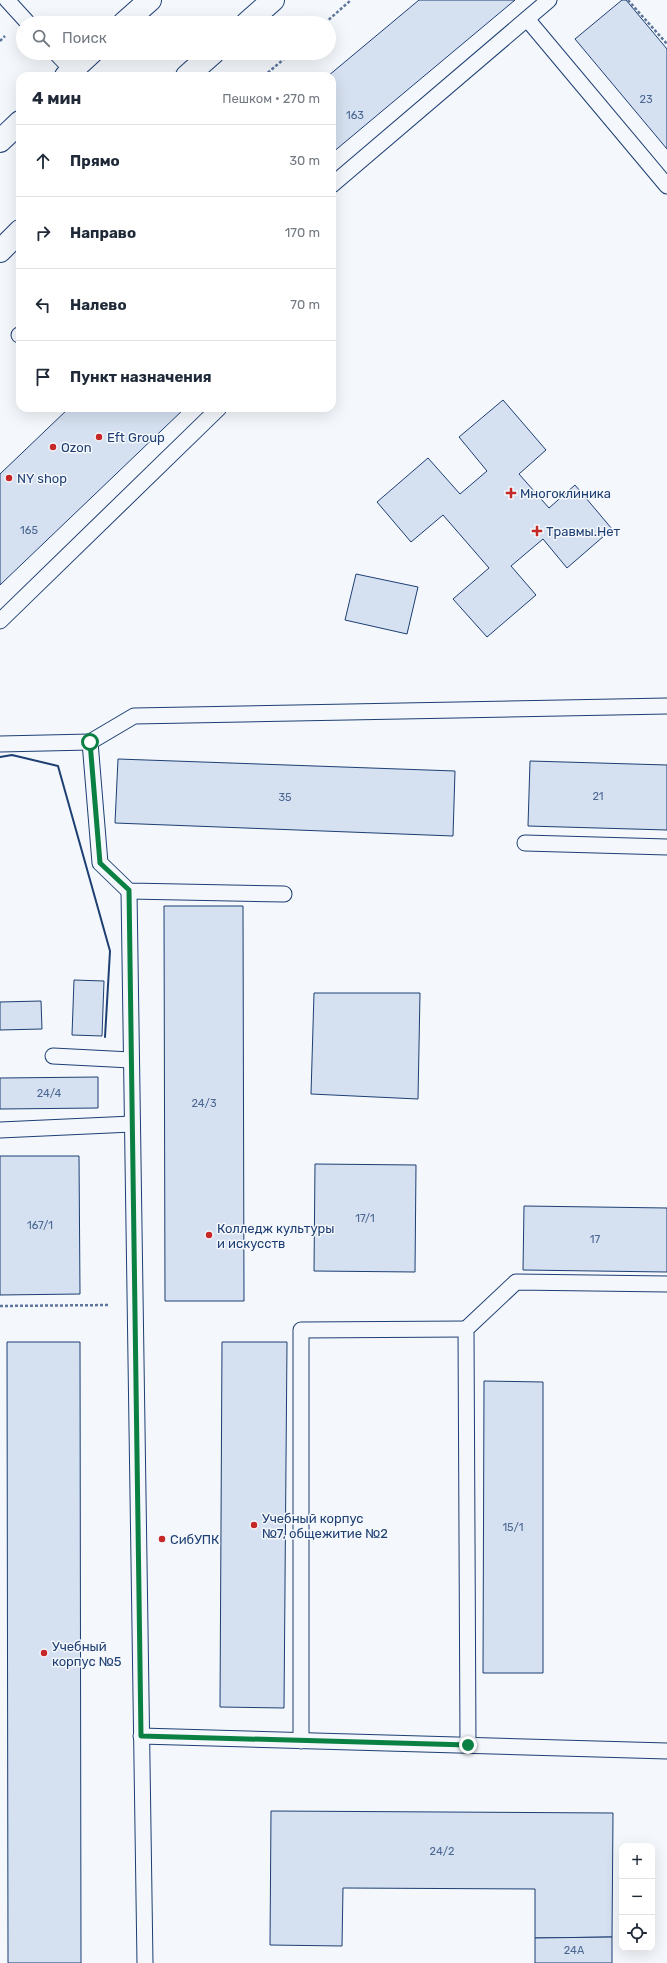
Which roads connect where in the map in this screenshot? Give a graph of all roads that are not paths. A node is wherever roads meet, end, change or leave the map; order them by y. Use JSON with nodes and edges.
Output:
{"nodes":[{"id":1,"x":7,"y":0,"type":"edge"},
{"id":2,"x":150,"y":0,"type":"edge"},
{"id":3,"x":272,"y":0,"type":"edge"},
{"id":4,"x":549,"y":0,"type":"edge"},
{"id":5,"x":22,"y":16,"type":"edge"},
{"id":6,"x":132,"y":16,"type":"edge"},
{"id":7,"x":255,"y":16,"type":"edge"},
{"id":8,"x":527,"y":19,"type":"junction"},
{"id":9,"x":61,"y":60,"type":"edge"},
{"id":10,"x":83,"y":60,"type":"edge"},
{"id":11,"x":205,"y":60,"type":"edge"},
{"id":12,"x":68,"y":72,"type":"edge"},
{"id":13,"x":70,"y":72,"type":"edge"},
{"id":14,"x":192,"y":72,"type":"edge"},
{"id":15,"x":16,"y":126,"type":"edge"},
{"id":16,"x":0,"y":142,"type":"edge"},
{"id":17,"x":336,"y":182,"type":"edge"},
{"id":18,"x":667,"y":186,"type":"edge"},
{"id":19,"x":16,"y":235,"type":"edge"},
{"id":20,"x":0,"y":251,"type":"edge"},
{"id":21,"x":215,"y":412,"type":"edge"},
{"id":22,"x":0,"y":621,"type":"edge"},
{"id":23,"x":667,"y":706,"type":"edge"},
{"id":24,"x":90,"y":742,"type":"junction"},
{"id":25,"x":0,"y":744,"type":"edge"},
{"id":26,"x":525,"y":843,"type":"dead end"},
{"id":27,"x":667,"y":848,"type":"edge"},
{"id":28,"x":129,"y":890,"type":"junction"},
{"id":29,"x":284,"y":894,"type":"dead end"},
{"id":30,"x":53,"y":1056,"type":"dead end"},
{"id":31,"x":131,"y":1060,"type":"junction"},
{"id":32,"x":132,"y":1124,"type":"junction"},
{"id":33,"x":0,"y":1130,"type":"edge"},
{"id":34,"x":667,"y":1284,"type":"edge"},
{"id":35,"x":466,"y":1329,"type":"junction"},
{"id":36,"x":141,"y":1736,"type":"junction"},
{"id":37,"x":301,"y":1741,"type":"junction"},
{"id":38,"x":468,"y":1745,"type":"junction"},
{"id":39,"x":667,"y":1751,"type":"edge"},
{"id":40,"x":145,"y":1963,"type":"edge"}],
"edges":[{"from":1,"to":5,"type":"lane"},
{"from":2,"to":6,"type":"main road"},
{"from":3,"to":7,"type":"main road"},
{"from":4,"to":8,"type":"lane"},
{"from":8,"to":17,"type":"lane"},
{"from":8,"to":18,"type":"lane"},
{"from":9,"to":12,"type":"lane"},
{"from":10,"to":13,"type":"main road"},
{"from":11,"to":14,"type":"main road"},
{"from":15,"to":16,"type":"main road"},
{"from":19,"to":20,"type":"main road"},
{"from":21,"to":22,"type":"lane"},
{"from":23,"to":24,"type":"lane"},
{"from":24,"to":25,"type":"lane"},
{"from":24,"to":28,"type":"lane"},
{"from":26,"to":27,"type":"lane"},
{"from":28,"to":29,"type":"lane"},
{"from":28,"to":31,"type":"lane"},
{"from":30,"to":31,"type":"lane"},
{"from":31,"to":32,"type":"lane"},
{"from":32,"to":33,"type":"lane"},
{"from":32,"to":36,"type":"lane"},
{"from":34,"to":35,"type":"lane"},
{"from":35,"to":37,"type":"lane"},
{"from":35,"to":38,"type":"lane"},
{"from":36,"to":37,"type":"lane"},
{"from":36,"to":40,"type":"lane"},
{"from":37,"to":38,"type":"lane"},
{"from":38,"to":39,"type":"lane"}]}
